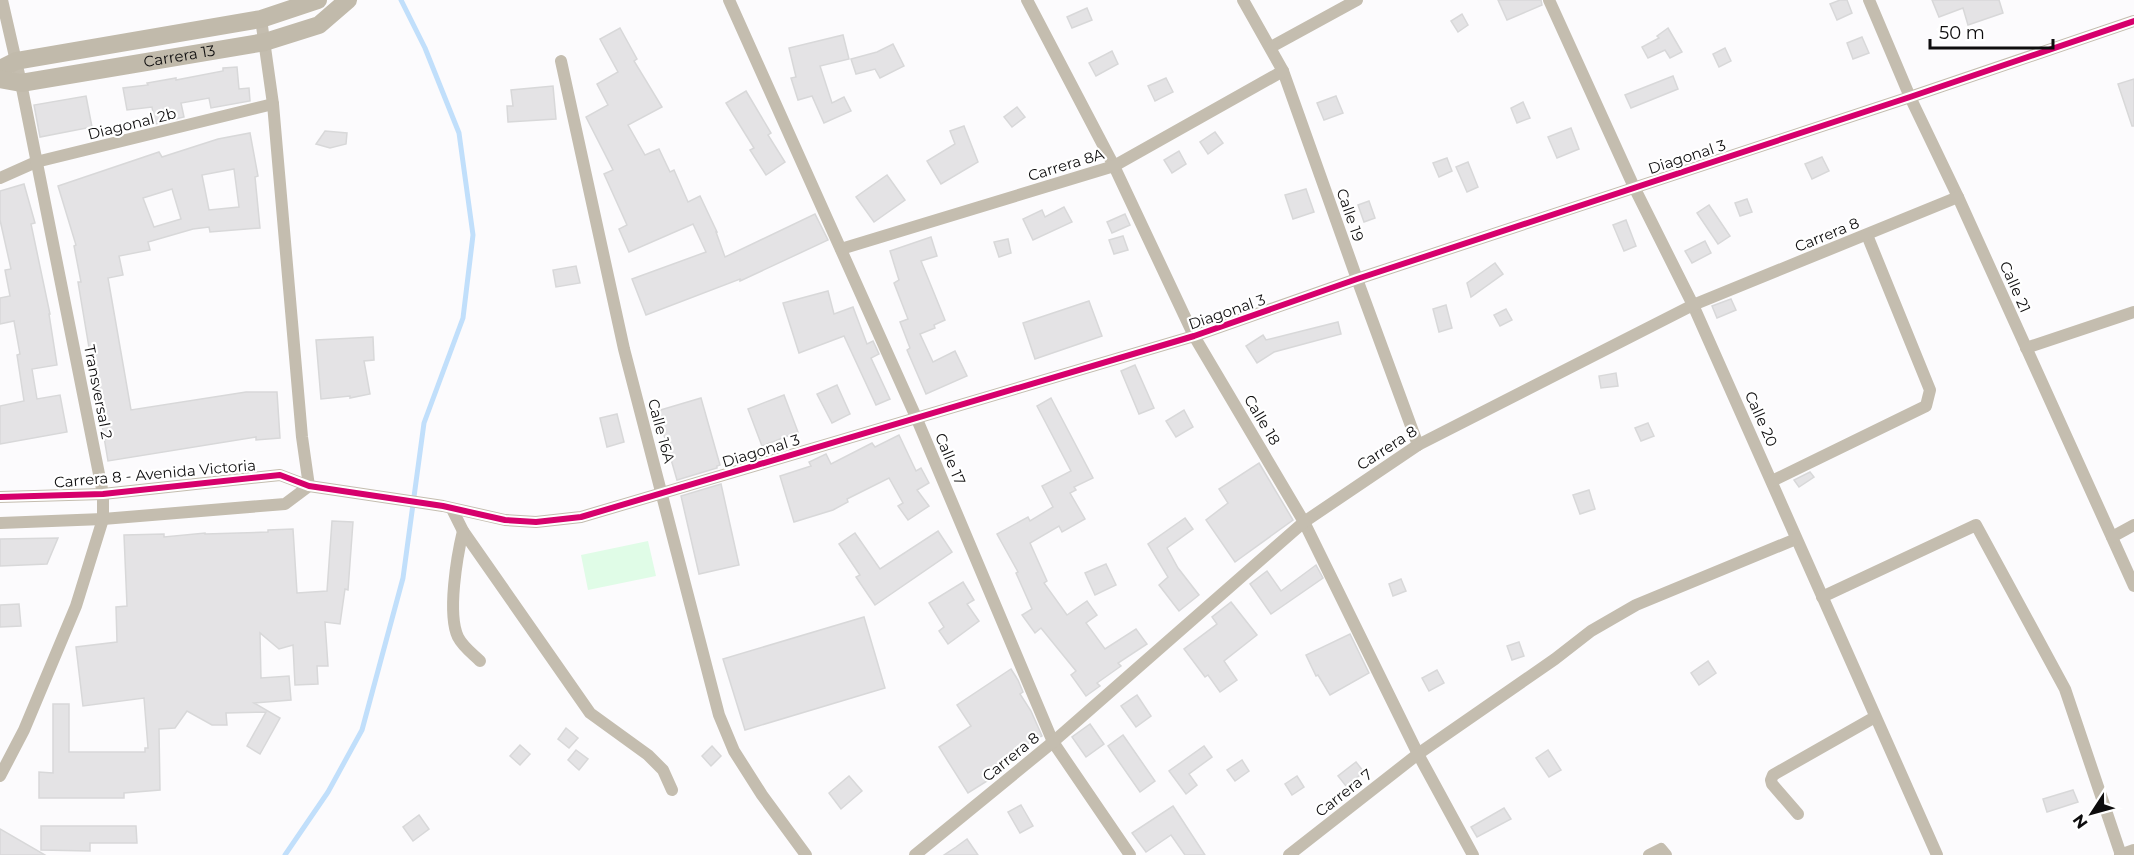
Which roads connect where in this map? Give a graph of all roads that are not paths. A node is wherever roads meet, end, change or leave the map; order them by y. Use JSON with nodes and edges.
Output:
{"nodes":[{"id":1,"x":2,"y":0,"type":"edge"},
{"id":2,"x":318,"y":0,"type":"edge"},
{"id":3,"x":348,"y":0,"type":"edge"},
{"id":4,"x":729,"y":0,"type":"edge"},
{"id":5,"x":1027,"y":0,"type":"edge"},
{"id":6,"x":1243,"y":0,"type":"edge"},
{"id":7,"x":1357,"y":0,"type":"edge"},
{"id":8,"x":1549,"y":0,"type":"edge"},
{"id":9,"x":1869,"y":0,"type":"edge"},
{"id":10,"x":261,"y":19,"type":"junction"},
{"id":11,"x":2134,"y":21,"type":"edge"},
{"id":12,"x":172,"y":34,"type":"junction"},
{"id":13,"x":265,"y":42,"type":"junction"},
{"id":14,"x":1271,"y":47,"type":"junction"},
{"id":15,"x":176,"y":57,"type":"junction"},
{"id":16,"x":561,"y":61,"type":"dead end"},
{"id":17,"x":8,"y":65,"type":"edge"},
{"id":18,"x":1283,"y":71,"type":"junction"},
{"id":19,"x":0,"y":79,"type":"edge"},
{"id":20,"x":21,"y":83,"type":"junction"},
{"id":21,"x":1910,"y":97,"type":"junction"},
{"id":22,"x":273,"y":104,"type":"junction"},
{"id":23,"x":36,"y":162,"type":"junction"},
{"id":24,"x":1114,"y":166,"type":"junction"},
{"id":25,"x":0,"y":178,"type":"edge"},
{"id":26,"x":1634,"y":187,"type":"junction"},
{"id":27,"x":1958,"y":197,"type":"junction"},
{"id":28,"x":1867,"y":235,"type":"junction"},
{"id":29,"x":841,"y":249,"type":"junction"},
{"id":30,"x":1357,"y":279,"type":"junction"},
{"id":31,"x":1693,"y":305,"type":"junction"},
{"id":32,"x":2134,"y":312,"type":"edge"},
{"id":33,"x":1194,"y":336,"type":"junction"},
{"id":34,"x":2026,"y":348,"type":"junction"},
{"id":35,"x":916,"y":417,"type":"junction"},
{"id":36,"x":1418,"y":444,"type":"junction"},
{"id":37,"x":1772,"y":481,"type":"junction"},
{"id":38,"x":309,"y":486,"type":"junction"},
{"id":39,"x":103,"y":494,"type":"junction"},
{"id":40,"x":663,"y":494,"type":"junction"},
{"id":41,"x":0,"y":496,"type":"edge"},
{"id":42,"x":448,"y":507,"type":"junction"},
{"id":43,"x":103,"y":519,"type":"junction"},
{"id":44,"x":1304,"y":522,"type":"junction"},
{"id":45,"x":0,"y":523,"type":"edge"},
{"id":46,"x":2134,"y":525,"type":"edge"},
{"id":47,"x":463,"y":531,"type":"junction"},
{"id":48,"x":2112,"y":537,"type":"junction"},
{"id":49,"x":1796,"y":539,"type":"junction"},
{"id":50,"x":2134,"y":586,"type":"edge"},
{"id":51,"x":1822,"y":597,"type":"junction"},
{"id":52,"x":480,"y":661,"type":"dead end"},
{"id":53,"x":1875,"y":717,"type":"junction"},
{"id":54,"x":1053,"y":742,"type":"junction"},
{"id":55,"x":1418,"y":754,"type":"junction"},
{"id":56,"x":0,"y":776,"type":"edge"},
{"id":57,"x":672,"y":790,"type":"dead end"},
{"id":58,"x":1798,"y":814,"type":"dead end"},
{"id":59,"x":2134,"y":850,"type":"edge"},
{"id":60,"x":806,"y":855,"type":"edge"},
{"id":61,"x":915,"y":855,"type":"edge"},
{"id":62,"x":1130,"y":855,"type":"edge"},
{"id":63,"x":1289,"y":855,"type":"edge"},
{"id":64,"x":1473,"y":855,"type":"edge"},
{"id":65,"x":1649,"y":855,"type":"edge"},
{"id":66,"x":1666,"y":855,"type":"edge"},
{"id":67,"x":1937,"y":855,"type":"edge"},
{"id":68,"x":2120,"y":855,"type":"edge"}],
"edges":[{"from":1,"to":17,"type":"street","name":"Transversal 2"},
{"from":2,"to":10,"type":"street","name":"Carrera 13"},
{"from":3,"to":13,"type":"street","name":"Carrera 13"},
{"from":4,"to":29,"type":"street","name":"Calle 17"},
{"from":5,"to":24,"type":"street","name":"Calle 18"},
{"from":6,"to":14,"type":"street","name":"Calle 19"},
{"from":7,"to":14,"type":"street"},
{"from":8,"to":26,"type":"street","name":"Calle 20"},
{"from":9,"to":21,"type":"street","name":"Calle 21"},
{"from":10,"to":12,"type":"street","name":"Carrera 13"},
{"from":10,"to":13,"type":"street"},
{"from":11,"to":21,"type":"street","name":"Diagonal 3"},
{"from":12,"to":15,"type":"street"},
{"from":12,"to":17,"type":"street","name":"Carrera 13"},
{"from":13,"to":15,"type":"street","name":"Carrera 13"},
{"from":13,"to":22,"type":"street"},
{"from":14,"to":18,"type":"street","name":"Calle 19"},
{"from":15,"to":20,"type":"street","name":"Carrera 13"},
{"from":16,"to":40,"type":"street","name":"Calle 16A"},
{"from":17,"to":20,"type":"street","name":"Transversal 2"},
{"from":18,"to":24,"type":"street","name":"Carrera 8A"},
{"from":18,"to":30,"type":"street","name":"Calle 19"},
{"from":19,"to":20,"type":"street","name":"Carrera 13"},
{"from":20,"to":23,"type":"street","name":"Transversal 2"},
{"from":21,"to":26,"type":"street","name":"Diagonal 3"},
{"from":21,"to":27,"type":"street","name":"Calle 21"},
{"from":22,"to":23,"type":"street","name":"Diagonal 2b"},
{"from":22,"to":38,"type":"street"},
{"from":23,"to":25,"type":"street","name":"Diagonal 2b"},
{"from":23,"to":39,"type":"street","name":"Transversal 2"},
{"from":24,"to":29,"type":"street","name":"Carrera 8A"},
{"from":24,"to":33,"type":"street","name":"Calle 18"},
{"from":26,"to":30,"type":"street","name":"Diagonal 3"},
{"from":26,"to":31,"type":"street","name":"Calle 20"},
{"from":27,"to":28,"type":"street","name":"Carrera 8"},
{"from":27,"to":34,"type":"street","name":"Calle 21"},
{"from":28,"to":31,"type":"street","name":"Carrera 8"},
{"from":28,"to":37,"type":"street"},
{"from":29,"to":35,"type":"street","name":"Calle 17"},
{"from":30,"to":33,"type":"street","name":"Diagonal 3"},
{"from":30,"to":36,"type":"street","name":"Calle 19"},
{"from":31,"to":36,"type":"street","name":"Carrera 8"},
{"from":31,"to":37,"type":"street","name":"Calle 20"},
{"from":32,"to":34,"type":"street"},
{"from":33,"to":35,"type":"street","name":"Diagonal 3"},
{"from":33,"to":44,"type":"street","name":"Calle 18"},
{"from":34,"to":48,"type":"street","name":"Calle 21"},
{"from":35,"to":40,"type":"street","name":"Diagonal 3"},
{"from":35,"to":54,"type":"street","name":"Calle 17"},
{"from":36,"to":44,"type":"street","name":"Carrera 8"},
{"from":37,"to":49,"type":"street","name":"Calle 20"},
{"from":38,"to":39,"type":"street","name":"Carrera 8 - Avenida Victoria"},
{"from":38,"to":42,"type":"street","name":"Diagonal 3"},
{"from":38,"to":43,"type":"street"},
{"from":39,"to":41,"type":"street","name":"Carrera 8 - Avenida Victoria"},
{"from":39,"to":43,"type":"street","name":"Transversal 2"},
{"from":40,"to":42,"type":"street","name":"Diagonal 3"},
{"from":40,"to":60,"type":"street","name":"Calle 16A"},
{"from":42,"to":47,"type":"street"},
{"from":43,"to":45,"type":"street"},
{"from":43,"to":56,"type":"street","name":"Transversal 2"},
{"from":44,"to":54,"type":"street","name":"Carrera 8"},
{"from":44,"to":55,"type":"street","name":"Calle 18"},
{"from":46,"to":48,"type":"street"},
{"from":47,"to":52,"type":"street"},
{"from":47,"to":57,"type":"street"},
{"from":48,"to":50,"type":"street","name":"Calle 21"},
{"from":49,"to":51,"type":"street","name":"Calle 20"},
{"from":49,"to":55,"type":"street","name":"Carrera 7"},
{"from":51,"to":53,"type":"street","name":"Calle 20"},
{"from":51,"to":68,"type":"street"},
{"from":53,"to":58,"type":"street"},
{"from":53,"to":67,"type":"street","name":"Calle 20"},
{"from":54,"to":61,"type":"street","name":"Carrera 8"},
{"from":54,"to":62,"type":"street","name":"Calle 17"},
{"from":55,"to":63,"type":"street","name":"Carrera 7"},
{"from":55,"to":64,"type":"street","name":"Calle 18"},
{"from":59,"to":68,"type":"street"},
{"from":65,"to":66,"type":"street"}]}
